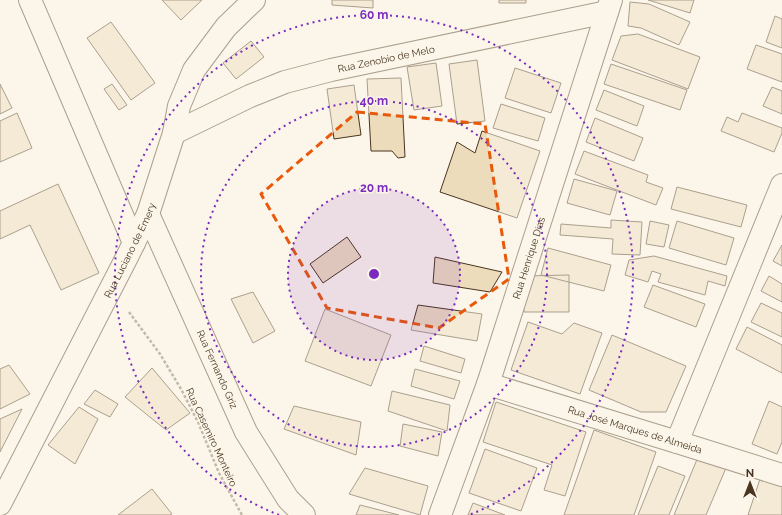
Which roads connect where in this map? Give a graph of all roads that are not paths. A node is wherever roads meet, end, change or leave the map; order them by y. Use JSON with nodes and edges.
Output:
{"nodes":[{"id":1,"x":30,"y":0,"type":"edge"},
{"id":2,"x":254,"y":0,"type":"edge"},
{"id":3,"x":609,"y":6,"type":"edge"},
{"id":4,"x":174,"y":133,"type":"junction"},
{"id":5,"x":782,"y":185,"type":"edge"},
{"id":6,"x":148,"y":214,"type":"junction"},
{"id":7,"x":134,"y":243,"type":"junction"},
{"id":8,"x":488,"y":384,"type":"junction"},
{"id":9,"x":677,"y":442,"type":"junction"},
{"id":10,"x":782,"y":475,"type":"edge"},
{"id":11,"x":0,"y":504,"type":"edge"},
{"id":12,"x":304,"y":515,"type":"edge"},
{"id":13,"x":440,"y":515,"type":"edge"}],
"edges":[{"from":1,"to":7,"type":"street"},
{"from":2,"to":4,"type":"street","name":"Rua Luciano de Emery"},
{"from":3,"to":4,"type":"street","name":"Rua Zenobio de Melo"},
{"from":3,"to":8,"type":"street","name":"Rua Henrique Dias"},
{"from":4,"to":6,"type":"street","name":"Rua Luciano de Emery"},
{"from":5,"to":9,"type":"street"},
{"from":6,"to":7,"type":"street","name":"Rua Luciano de Emery"},
{"from":6,"to":12,"type":"street","name":"Rua Fernando Griz"},
{"from":7,"to":11,"type":"street","name":"Rua Luciano de Emery"},
{"from":8,"to":9,"type":"street","name":"Rua José Marques de Almeida"},
{"from":8,"to":13,"type":"street","name":"Rua Henrique Dias"},
{"from":9,"to":10,"type":"street","name":"Rua José Marques de Almeida"}]}
